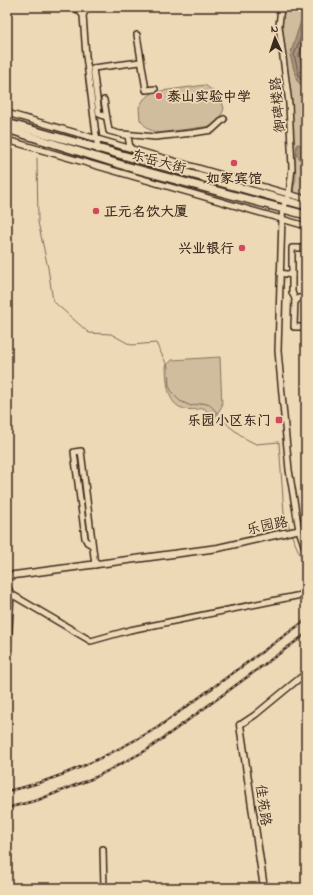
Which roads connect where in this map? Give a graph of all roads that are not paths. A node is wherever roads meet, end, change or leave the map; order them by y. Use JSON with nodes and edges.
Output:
{"nodes":[{"id":1,"x":75,"y":7,"type":"edge"},
{"id":2,"x":88,"y":7,"type":"edge"},
{"id":3,"x":281,"y":7,"type":"edge"},
{"id":4,"x":83,"y":15,"type":"junction"},
{"id":5,"x":137,"y":35,"type":"dead end"},
{"id":6,"x":140,"y":62,"type":"junction"},
{"id":7,"x":155,"y":89,"type":"dead end"},
{"id":8,"x":104,"y":100,"type":"dead end"},
{"id":9,"x":7,"y":113,"type":"edge"},
{"id":10,"x":106,"y":117,"type":"junction"},
{"id":11,"x":224,"y":119,"type":"dead end"},
{"id":12,"x":7,"y":123,"type":"edge"},
{"id":13,"x":7,"y":129,"type":"edge"},
{"id":14,"x":125,"y":135,"type":"junction"},
{"id":15,"x":96,"y":138,"type":"junction"},
{"id":16,"x":7,"y":140,"type":"edge"},
{"id":17,"x":130,"y":148,"type":"junction"},
{"id":18,"x":98,"y":150,"type":"junction"},
{"id":19,"x":287,"y":198,"type":"junction"},
{"id":20,"x":306,"y":199,"type":"edge"},
{"id":21,"x":306,"y":206,"type":"edge"},
{"id":22,"x":283,"y":208,"type":"junction"},
{"id":23,"x":306,"y":215,"type":"edge"},
{"id":24,"x":282,"y":218,"type":"junction"},
{"id":25,"x":306,"y":226,"type":"edge"},
{"id":26,"x":306,"y":248,"type":"edge"},
{"id":27,"x":280,"y":273,"type":"junction"},
{"id":28,"x":292,"y":275,"type":"junction"},
{"id":29,"x":306,"y":297,"type":"edge"},
{"id":30,"x":295,"y":302,"type":"junction"},
{"id":31,"x":306,"y":328,"type":"edge"},
{"id":32,"x":297,"y":530,"type":"junction"},
{"id":33,"x":284,"y":533,"type":"joint"},
{"id":34,"x":92,"y":545,"type":"junction"},
{"id":35,"x":306,"y":551,"type":"edge"},
{"id":36,"x":95,"y":565,"type":"junction"},
{"id":37,"x":7,"y":576,"type":"edge"},
{"id":38,"x":7,"y":585,"type":"edge"},
{"id":39,"x":11,"y":594,"type":"junction"},
{"id":40,"x":306,"y":594,"type":"edge"},
{"id":41,"x":7,"y":664,"type":"edge"},
{"id":42,"x":306,"y":673,"type":"edge"},
{"id":43,"x":240,"y":725,"type":"joint"},
{"id":44,"x":103,"y":849,"type":"dead end"},
{"id":45,"x":104,"y":888,"type":"edge"},
{"id":46,"x":264,"y":888,"type":"edge"}],
"edges":[{"from":1,"to":4,"type":"street"},
{"from":2,"to":4,"type":"street"},
{"from":3,"to":19,"type":"street","name":"御碑楼路"},
{"from":4,"to":15,"type":"street"},
{"from":5,"to":6,"type":"street"},
{"from":6,"to":7,"type":"street"},
{"from":6,"to":10,"type":"street"},
{"from":8,"to":10,"type":"street"},
{"from":9,"to":15,"type":"street"},
{"from":10,"to":14,"type":"street"},
{"from":11,"to":14,"type":"street"},
{"from":12,"to":18,"type":"main road","name":"东岳大街"},
{"from":13,"to":22,"type":"main road","name":"东岳大街"},
{"from":14,"to":17,"type":"street"},
{"from":15,"to":17,"type":"street"},
{"from":15,"to":18,"type":"street"},
{"from":16,"to":24,"type":"street"},
{"from":17,"to":19,"type":"street"},
{"from":18,"to":19,"type":"main road","name":"东岳大街"},
{"from":19,"to":20,"type":"street"},
{"from":19,"to":21,"type":"main road","name":"东岳大街"},
{"from":19,"to":22,"type":"street","name":"乐园路"},
{"from":22,"to":23,"type":"main road","name":"东岳大街"},
{"from":22,"to":24,"type":"street","name":"乐园路"},
{"from":24,"to":25,"type":"street"},
{"from":24,"to":27,"type":"street","name":"乐园路"},
{"from":26,"to":28,"type":"street"},
{"from":27,"to":28,"type":"street"},
{"from":27,"to":32,"type":"street","name":"乐园路"},
{"from":28,"to":30,"type":"street"},
{"from":29,"to":30,"type":"street"},
{"from":30,"to":31,"type":"street"},
{"from":32,"to":33,"type":"street","name":"乐园路"},
{"from":32,"to":35,"type":"street"},
{"from":33,"to":36,"type":"street","name":"乐园路"},
{"from":34,"to":34,"type":"street"},
{"from":34,"to":36,"type":"street"},
{"from":36,"to":37,"type":"street","name":"乐园路"},
{"from":38,"to":39,"type":"street"},
{"from":39,"to":40,"type":"street"},
{"from":39,"to":41,"type":"street"},
{"from":42,"to":43,"type":"street"},
{"from":43,"to":46,"type":"street","name":"佳苑路"},
{"from":44,"to":45,"type":"street"}]}
